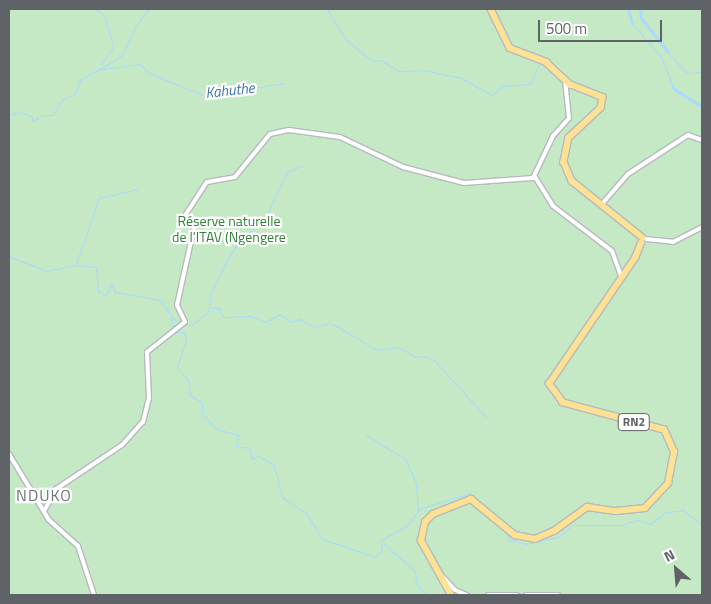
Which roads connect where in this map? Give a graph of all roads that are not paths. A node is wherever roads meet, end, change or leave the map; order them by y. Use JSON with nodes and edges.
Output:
{"nodes":[{"id":1,"x":491,"y":9,"type":"edge"},
{"id":2,"x":565,"y":80,"type":"junction"},
{"id":3,"x":702,"y":140,"type":"edge"},
{"id":4,"x":535,"y":177,"type":"junction"},
{"id":5,"x":602,"y":204,"type":"junction"},
{"id":6,"x":702,"y":228,"type":"edge"},
{"id":7,"x":643,"y":241,"type":"junction"},
{"id":8,"x":621,"y":276,"type":"junction"},
{"id":9,"x":9,"y":454,"type":"edge"},
{"id":10,"x":44,"y":510,"type":"junction"},
{"id":11,"x":438,"y":574,"type":"junction"},
{"id":12,"x":94,"y":595,"type":"edge"},
{"id":13,"x":451,"y":595,"type":"edge"},
{"id":14,"x":467,"y":595,"type":"edge"},
{"id":15,"x":488,"y":595,"type":"edge"},
{"id":16,"x":517,"y":595,"type":"edge"},
{"id":17,"x":526,"y":595,"type":"edge"},
{"id":18,"x":558,"y":595,"type":"edge"}],
"edges":[{"from":1,"to":2,"type":"highway"},
{"from":2,"to":4,"type":"street"},
{"from":2,"to":5,"type":"highway"},
{"from":3,"to":5,"type":"street"},
{"from":4,"to":8,"type":"street"},
{"from":4,"to":10,"type":"street"},
{"from":5,"to":7,"type":"highway"},
{"from":6,"to":7,"type":"street"},
{"from":7,"to":8,"type":"highway","number":"RN2"},
{"from":8,"to":11,"type":"highway","number":"RN2"},
{"from":9,"to":10,"type":"street"},
{"from":10,"to":12,"type":"street"},
{"from":11,"to":13,"type":"highway","number":"RN2"},
{"from":11,"to":14,"type":"street"},
{"from":15,"to":16,"type":"street"},
{"from":17,"to":18,"type":"street"}]}
